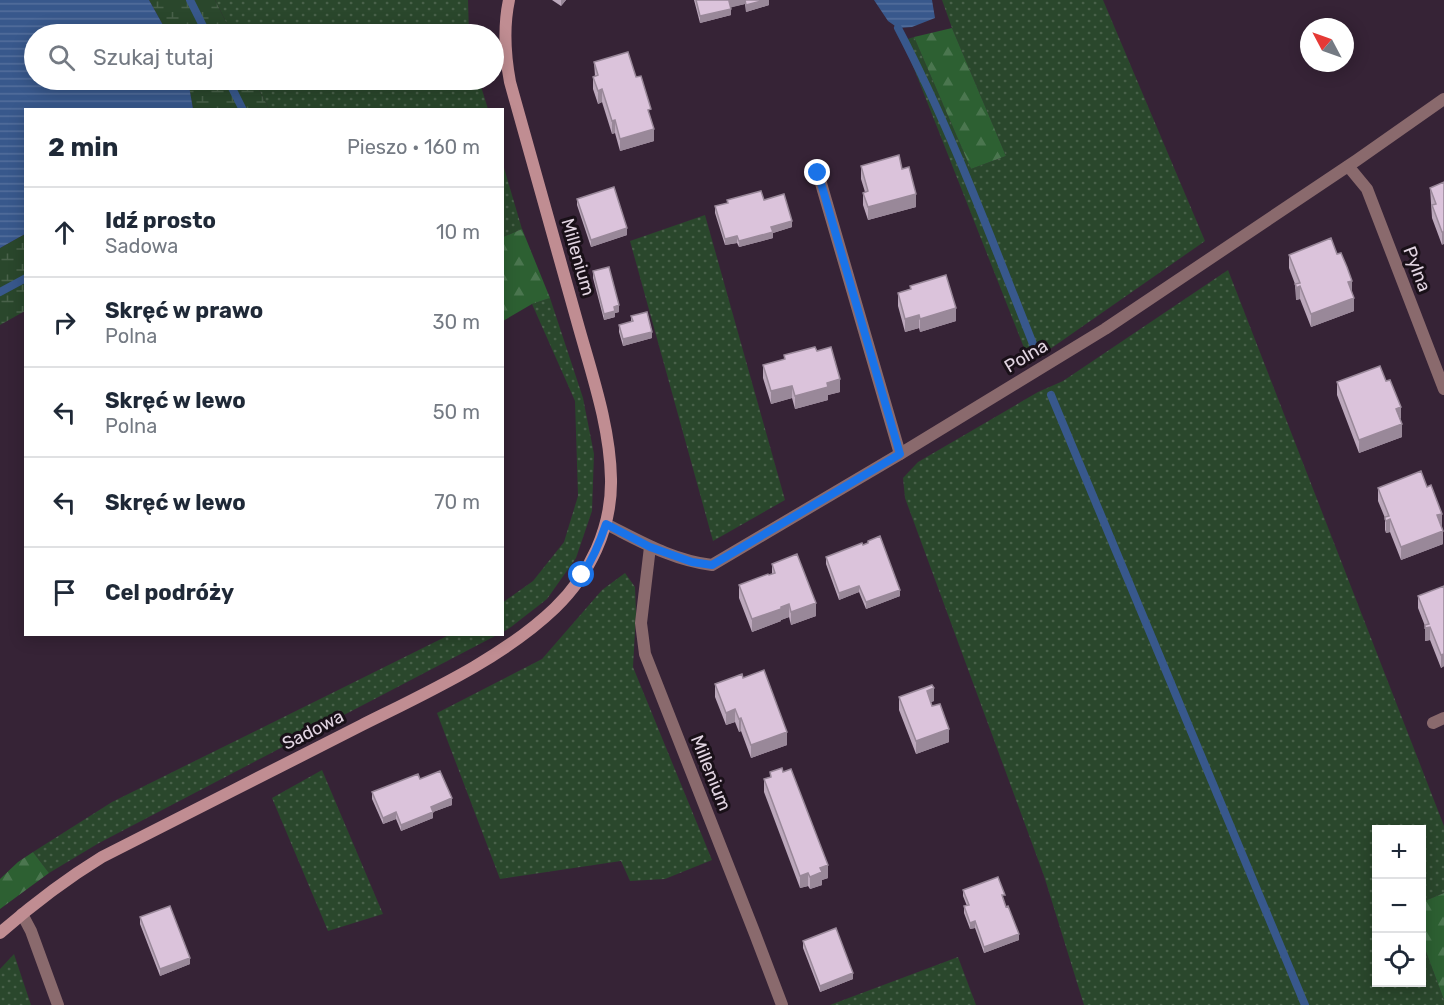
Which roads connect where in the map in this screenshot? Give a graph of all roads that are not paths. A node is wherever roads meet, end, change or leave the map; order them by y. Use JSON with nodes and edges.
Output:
{"nodes":[{"id":1,"x":509,"y":0,"type":"edge"},
{"id":2,"x":1444,"y":99,"type":"edge"},
{"id":3,"x":1348,"y":166,"type":"junction"},
{"id":4,"x":818,"y":173,"type":"dead end"},
{"id":5,"x":1444,"y":389,"type":"edge"},
{"id":6,"x":900,"y":454,"type":"junction"},
{"id":7,"x":606,"y":524,"type":"junction"},
{"id":8,"x":650,"y":547,"type":"junction"},
{"id":9,"x":22,"y":914,"type":"junction"},
{"id":10,"x":0,"y":933,"type":"edge"},
{"id":11,"x":58,"y":1005,"type":"edge"},
{"id":12,"x":782,"y":1005,"type":"edge"}],
"edges":[{"from":1,"to":7,"type":"street","name":"Millenium"},
{"from":2,"to":3,"type":"street","name":"Polna"},
{"from":3,"to":5,"type":"street","name":"Pylna"},
{"from":3,"to":6,"type":"street","name":"Polna"},
{"from":4,"to":6,"type":"street"},
{"from":6,"to":8,"type":"street","name":"Polna"},
{"from":7,"to":8,"type":"street","name":"Polna"},
{"from":7,"to":9,"type":"street","name":"Sadowa"},
{"from":8,"to":12,"type":"street","name":"Millenium"},
{"from":9,"to":10,"type":"street","name":"Sadowa"},
{"from":9,"to":11,"type":"street"}]}
